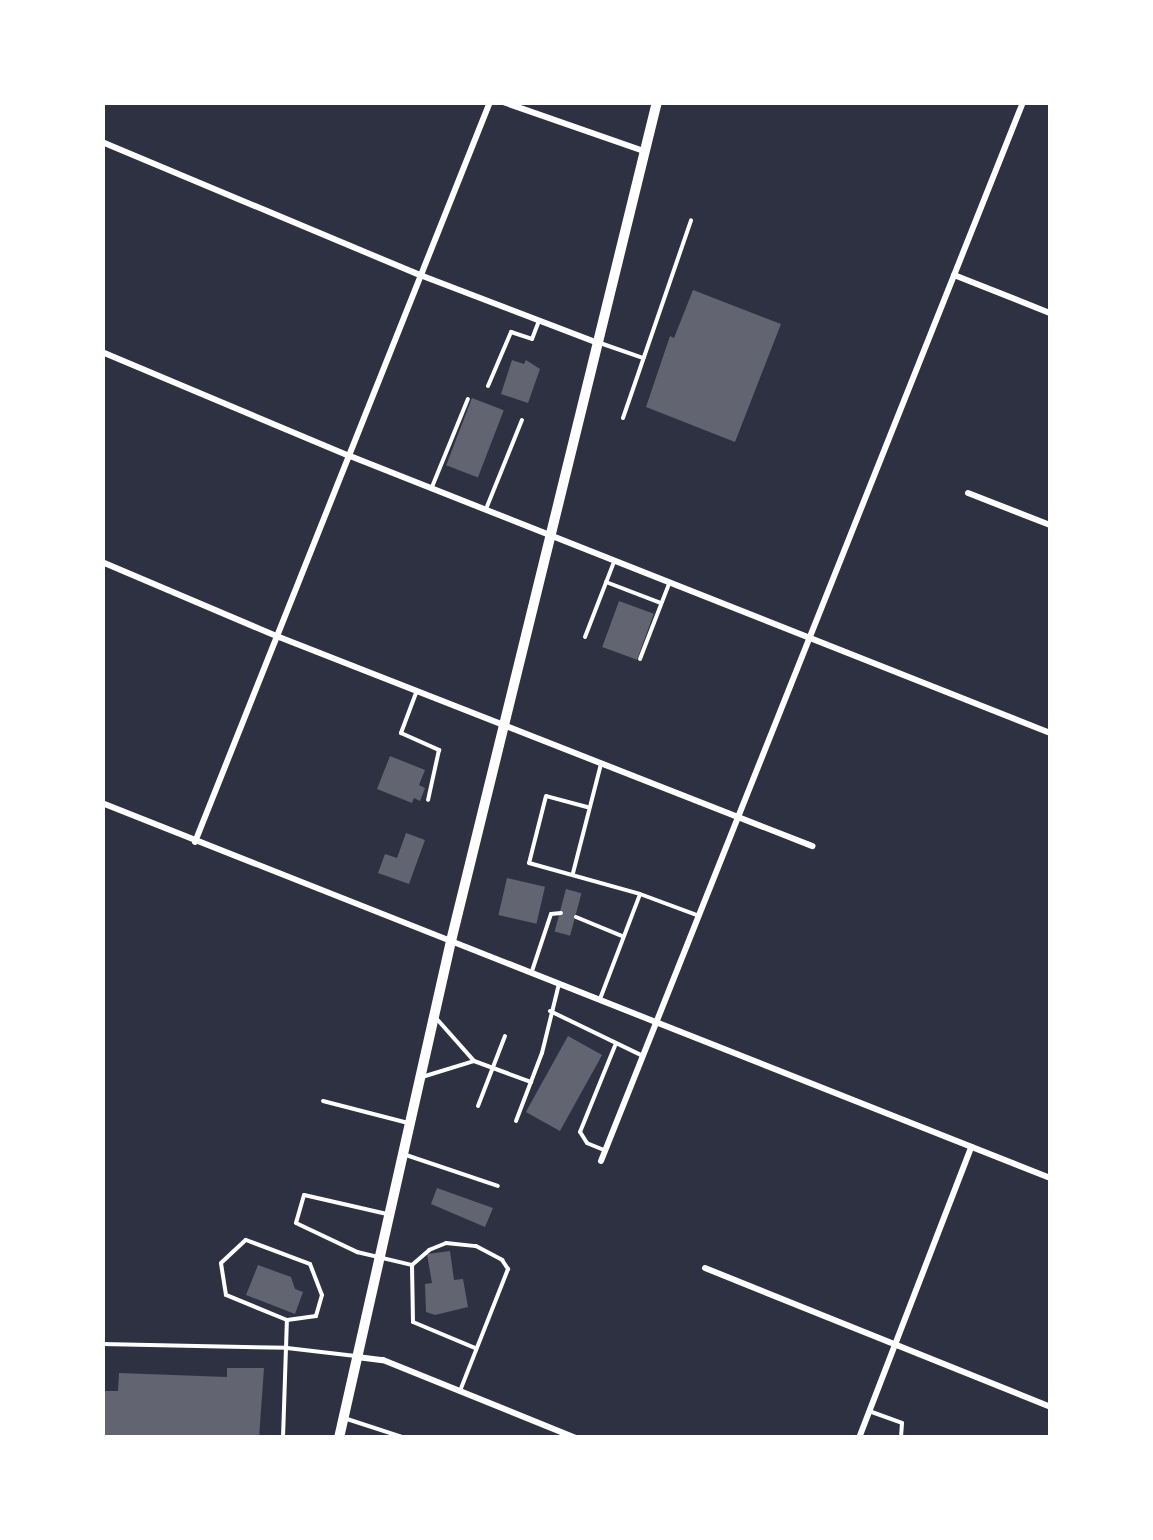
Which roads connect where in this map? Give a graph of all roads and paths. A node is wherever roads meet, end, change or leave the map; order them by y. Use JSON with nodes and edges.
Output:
{"nodes":[{"id":1,"x":490,"y":102,"type":"edge"},
{"id":2,"x":503,"y":102,"type":"edge"},
{"id":3,"x":658,"y":102,"type":"edge"},
{"id":4,"x":1023,"y":102,"type":"edge"},
{"id":5,"x":102,"y":142,"type":"edge"},
{"id":6,"x":644,"y":151,"type":"junction"},
{"id":7,"x":691,"y":220,"type":"dead end"},
{"id":8,"x":420,"y":275,"type":"junction"},
{"id":9,"x":954,"y":276,"type":"junction"},
{"id":10,"x":1050,"y":313,"type":"edge"},
{"id":11,"x":539,"y":321,"type":"junction"},
{"id":12,"x":595,"y":342,"type":"junction"},
{"id":13,"x":102,"y":352,"type":"edge"},
{"id":14,"x":643,"y":358,"type":"junction"},
{"id":15,"x":488,"y":386,"type":"dead end"},
{"id":16,"x":468,"y":399,"type":"dead end"},
{"id":17,"x":623,"y":418,"type":"dead end"},
{"id":18,"x":522,"y":420,"type":"dead end"},
{"id":19,"x":350,"y":456,"type":"junction"},
{"id":20,"x":432,"y":487,"type":"junction"},
{"id":21,"x":968,"y":493,"type":"dead end"},
{"id":22,"x":486,"y":510,"type":"junction"},
{"id":23,"x":1050,"y":525,"type":"edge"},
{"id":24,"x":549,"y":534,"type":"junction"},
{"id":25,"x":614,"y":560,"type":"junction"},
{"id":26,"x":102,"y":562,"type":"edge"},
{"id":27,"x":670,"y":581,"type":"junction"},
{"id":28,"x":606,"y":582,"type":"junction"},
{"id":29,"x":661,"y":604,"type":"junction"},
{"id":30,"x":810,"y":635,"type":"junction"},
{"id":31,"x":585,"y":636,"type":"dead end"},
{"id":32,"x":279,"y":637,"type":"junction"},
{"id":33,"x":640,"y":659,"type":"dead end"},
{"id":34,"x":416,"y":691,"type":"junction"},
{"id":35,"x":503,"y":726,"type":"junction"},
{"id":36,"x":1050,"y":732,"type":"edge"},
{"id":37,"x":601,"y":764,"type":"junction"},
{"id":38,"x":428,"y":800,"type":"dead end"},
{"id":39,"x":102,"y":803,"type":"edge"},
{"id":40,"x":587,"y":807,"type":"junction"},
{"id":41,"x":738,"y":818,"type":"junction"},
{"id":42,"x":195,"y":842,"type":"junction"},
{"id":43,"x":812,"y":846,"type":"dead end"},
{"id":44,"x":573,"y":873,"type":"junction"},
{"id":45,"x":640,"y":894,"type":"junction"},
{"id":46,"x":562,"y":913,"type":"dead end"},
{"id":47,"x":699,"y":916,"type":"junction"},
{"id":48,"x":576,"y":917,"type":"dead end"},
{"id":49,"x":624,"y":937,"type":"junction"},
{"id":50,"x":451,"y":940,"type":"junction"},
{"id":51,"x":531,"y":972,"type":"junction"},
{"id":52,"x":559,"y":984,"type":"junction"},
{"id":53,"x":600,"y":1000,"type":"junction"},
{"id":54,"x":550,"y":1010,"type":"junction"},
{"id":55,"x":434,"y":1014,"type":"junction"},
{"id":56,"x":656,"y":1022,"type":"junction"},
{"id":57,"x":505,"y":1036,"type":"dead end"},
{"id":58,"x":616,"y":1046,"type":"junction"},
{"id":59,"x":643,"y":1056,"type":"junction"},
{"id":60,"x":474,"y":1060,"type":"junction"},
{"id":61,"x":493,"y":1067,"type":"junction"},
{"id":62,"x":419,"y":1079,"type":"junction"},
{"id":63,"x":531,"y":1082,"type":"junction"},
{"id":64,"x":322,"y":1100,"type":"dead end"},
{"id":65,"x":478,"y":1106,"type":"dead end"},
{"id":66,"x":516,"y":1121,"type":"dead end"},
{"id":67,"x":408,"y":1123,"type":"junction"},
{"id":68,"x":971,"y":1147,"type":"junction"},
{"id":69,"x":605,"y":1150,"type":"junction"},
{"id":70,"x":402,"y":1154,"type":"junction"},
{"id":71,"x":601,"y":1160,"type":"dead end"},
{"id":72,"x":1050,"y":1178,"type":"edge"},
{"id":73,"x":498,"y":1186,"type":"dead end"},
{"id":74,"x":388,"y":1214,"type":"junction"},
{"id":75,"x":378,"y":1258,"type":"junction"},
{"id":76,"x":412,"y":1265,"type":"junction"},
{"id":77,"x":705,"y":1268,"type":"dead end"},
{"id":78,"x":286,"y":1320,"type":"junction"},
{"id":79,"x":102,"y":1344,"type":"edge"},
{"id":80,"x":895,"y":1344,"type":"junction"},
{"id":81,"x":287,"y":1348,"type":"junction"},
{"id":82,"x":477,"y":1348,"type":"junction"},
{"id":83,"x":356,"y":1356,"type":"junction"},
{"id":84,"x":460,"y":1391,"type":"junction"},
{"id":85,"x":1050,"y":1407,"type":"edge"},
{"id":86,"x":870,"y":1410,"type":"junction"},
{"id":87,"x":343,"y":1418,"type":"junction"},
{"id":88,"x":283,"y":1438,"type":"edge"},
{"id":89,"x":338,"y":1438,"type":"edge"},
{"id":90,"x":405,"y":1438,"type":"edge"},
{"id":91,"x":576,"y":1438,"type":"edge"},
{"id":92,"x":859,"y":1438,"type":"edge"},
{"id":93,"x":901,"y":1438,"type":"edge"}],
"edges":[{"from":1,"to":8,"type":"street"},
{"from":2,"to":6,"type":"street"},
{"from":3,"to":6,"type":"main road"},
{"from":4,"to":9,"type":"street"},
{"from":5,"to":8,"type":"street"},
{"from":6,"to":12,"type":"main road"},
{"from":7,"to":14,"type":"lane"},
{"from":8,"to":11,"type":"street"},
{"from":8,"to":19,"type":"street"},
{"from":9,"to":10,"type":"street"},
{"from":9,"to":30,"type":"street"},
{"from":11,"to":12,"type":"street"},
{"from":11,"to":15,"type":"lane"},
{"from":12,"to":14,"type":"lane"},
{"from":12,"to":24,"type":"main road"},
{"from":13,"to":19,"type":"street"},
{"from":14,"to":17,"type":"lane"},
{"from":16,"to":20,"type":"lane"},
{"from":18,"to":22,"type":"lane"},
{"from":19,"to":20,"type":"street"},
{"from":19,"to":32,"type":"street"},
{"from":20,"to":22,"type":"street"},
{"from":21,"to":23,"type":"street"},
{"from":22,"to":24,"type":"street"},
{"from":24,"to":25,"type":"street"},
{"from":24,"to":35,"type":"main road"},
{"from":25,"to":27,"type":"street"},
{"from":25,"to":28,"type":"lane"},
{"from":26,"to":32,"type":"street"},
{"from":27,"to":29,"type":"lane"},
{"from":27,"to":30,"type":"street"},
{"from":28,"to":29,"type":"lane"},
{"from":28,"to":31,"type":"lane"},
{"from":29,"to":33,"type":"lane"},
{"from":30,"to":36,"type":"street"},
{"from":30,"to":41,"type":"street"},
{"from":32,"to":34,"type":"street"},
{"from":32,"to":42,"type":"street"},
{"from":34,"to":35,"type":"street"},
{"from":34,"to":38,"type":"lane"},
{"from":35,"to":37,"type":"street"},
{"from":35,"to":50,"type":"main road"},
{"from":37,"to":40,"type":"lane"},
{"from":37,"to":41,"type":"street"},
{"from":39,"to":42,"type":"street"},
{"from":40,"to":44,"type":"lane"},
{"from":40,"to":44,"type":"lane"},
{"from":41,"to":43,"type":"street"},
{"from":41,"to":47,"type":"street"},
{"from":42,"to":50,"type":"street"},
{"from":44,"to":45,"type":"lane"},
{"from":45,"to":47,"type":"lane"},
{"from":45,"to":49,"type":"lane"},
{"from":46,"to":51,"type":"lane"},
{"from":47,"to":56,"type":"street"},
{"from":48,"to":49,"type":"lane"},
{"from":49,"to":53,"type":"lane"},
{"from":50,"to":51,"type":"street"},
{"from":50,"to":55,"type":"main road"},
{"from":51,"to":52,"type":"street"},
{"from":52,"to":53,"type":"street"},
{"from":52,"to":54,"type":"lane"},
{"from":53,"to":56,"type":"street"},
{"from":54,"to":58,"type":"lane"},
{"from":54,"to":63,"type":"lane"},
{"from":55,"to":60,"type":"lane"},
{"from":55,"to":62,"type":"main road"},
{"from":56,"to":59,"type":"street"},
{"from":56,"to":68,"type":"street"},
{"from":57,"to":61,"type":"lane"},
{"from":58,"to":59,"type":"lane"},
{"from":58,"to":69,"type":"lane"},
{"from":59,"to":69,"type":"street"},
{"from":60,"to":61,"type":"lane"},
{"from":60,"to":62,"type":"lane"},
{"from":61,"to":63,"type":"lane"},
{"from":61,"to":65,"type":"lane"},
{"from":62,"to":67,"type":"main road"},
{"from":63,"to":66,"type":"lane"},
{"from":64,"to":67,"type":"lane"},
{"from":67,"to":70,"type":"main road"},
{"from":68,"to":72,"type":"street"},
{"from":68,"to":80,"type":"street"},
{"from":69,"to":71,"type":"street"},
{"from":70,"to":73,"type":"lane"},
{"from":70,"to":74,"type":"main road"},
{"from":74,"to":75,"type":"main road"},
{"from":74,"to":75,"type":"lane"},
{"from":75,"to":76,"type":"lane"},
{"from":75,"to":83,"type":"main road"},
{"from":76,"to":82,"type":"lane"},
{"from":76,"to":82,"type":"lane"},
{"from":77,"to":80,"type":"street"},
{"from":78,"to":78,"type":"lane"},
{"from":78,"to":81,"type":"lane"},
{"from":79,"to":81,"type":"lane"},
{"from":80,"to":85,"type":"street"},
{"from":80,"to":86,"type":"street"},
{"from":81,"to":83,"type":"lane"},
{"from":81,"to":88,"type":"lane"},
{"from":82,"to":84,"type":"lane"},
{"from":83,"to":84,"type":"street"},
{"from":83,"to":87,"type":"main road"},
{"from":84,"to":91,"type":"street"},
{"from":86,"to":92,"type":"street"},
{"from":86,"to":93,"type":"lane"},
{"from":87,"to":89,"type":"main road"},
{"from":87,"to":90,"type":"lane"}]}
